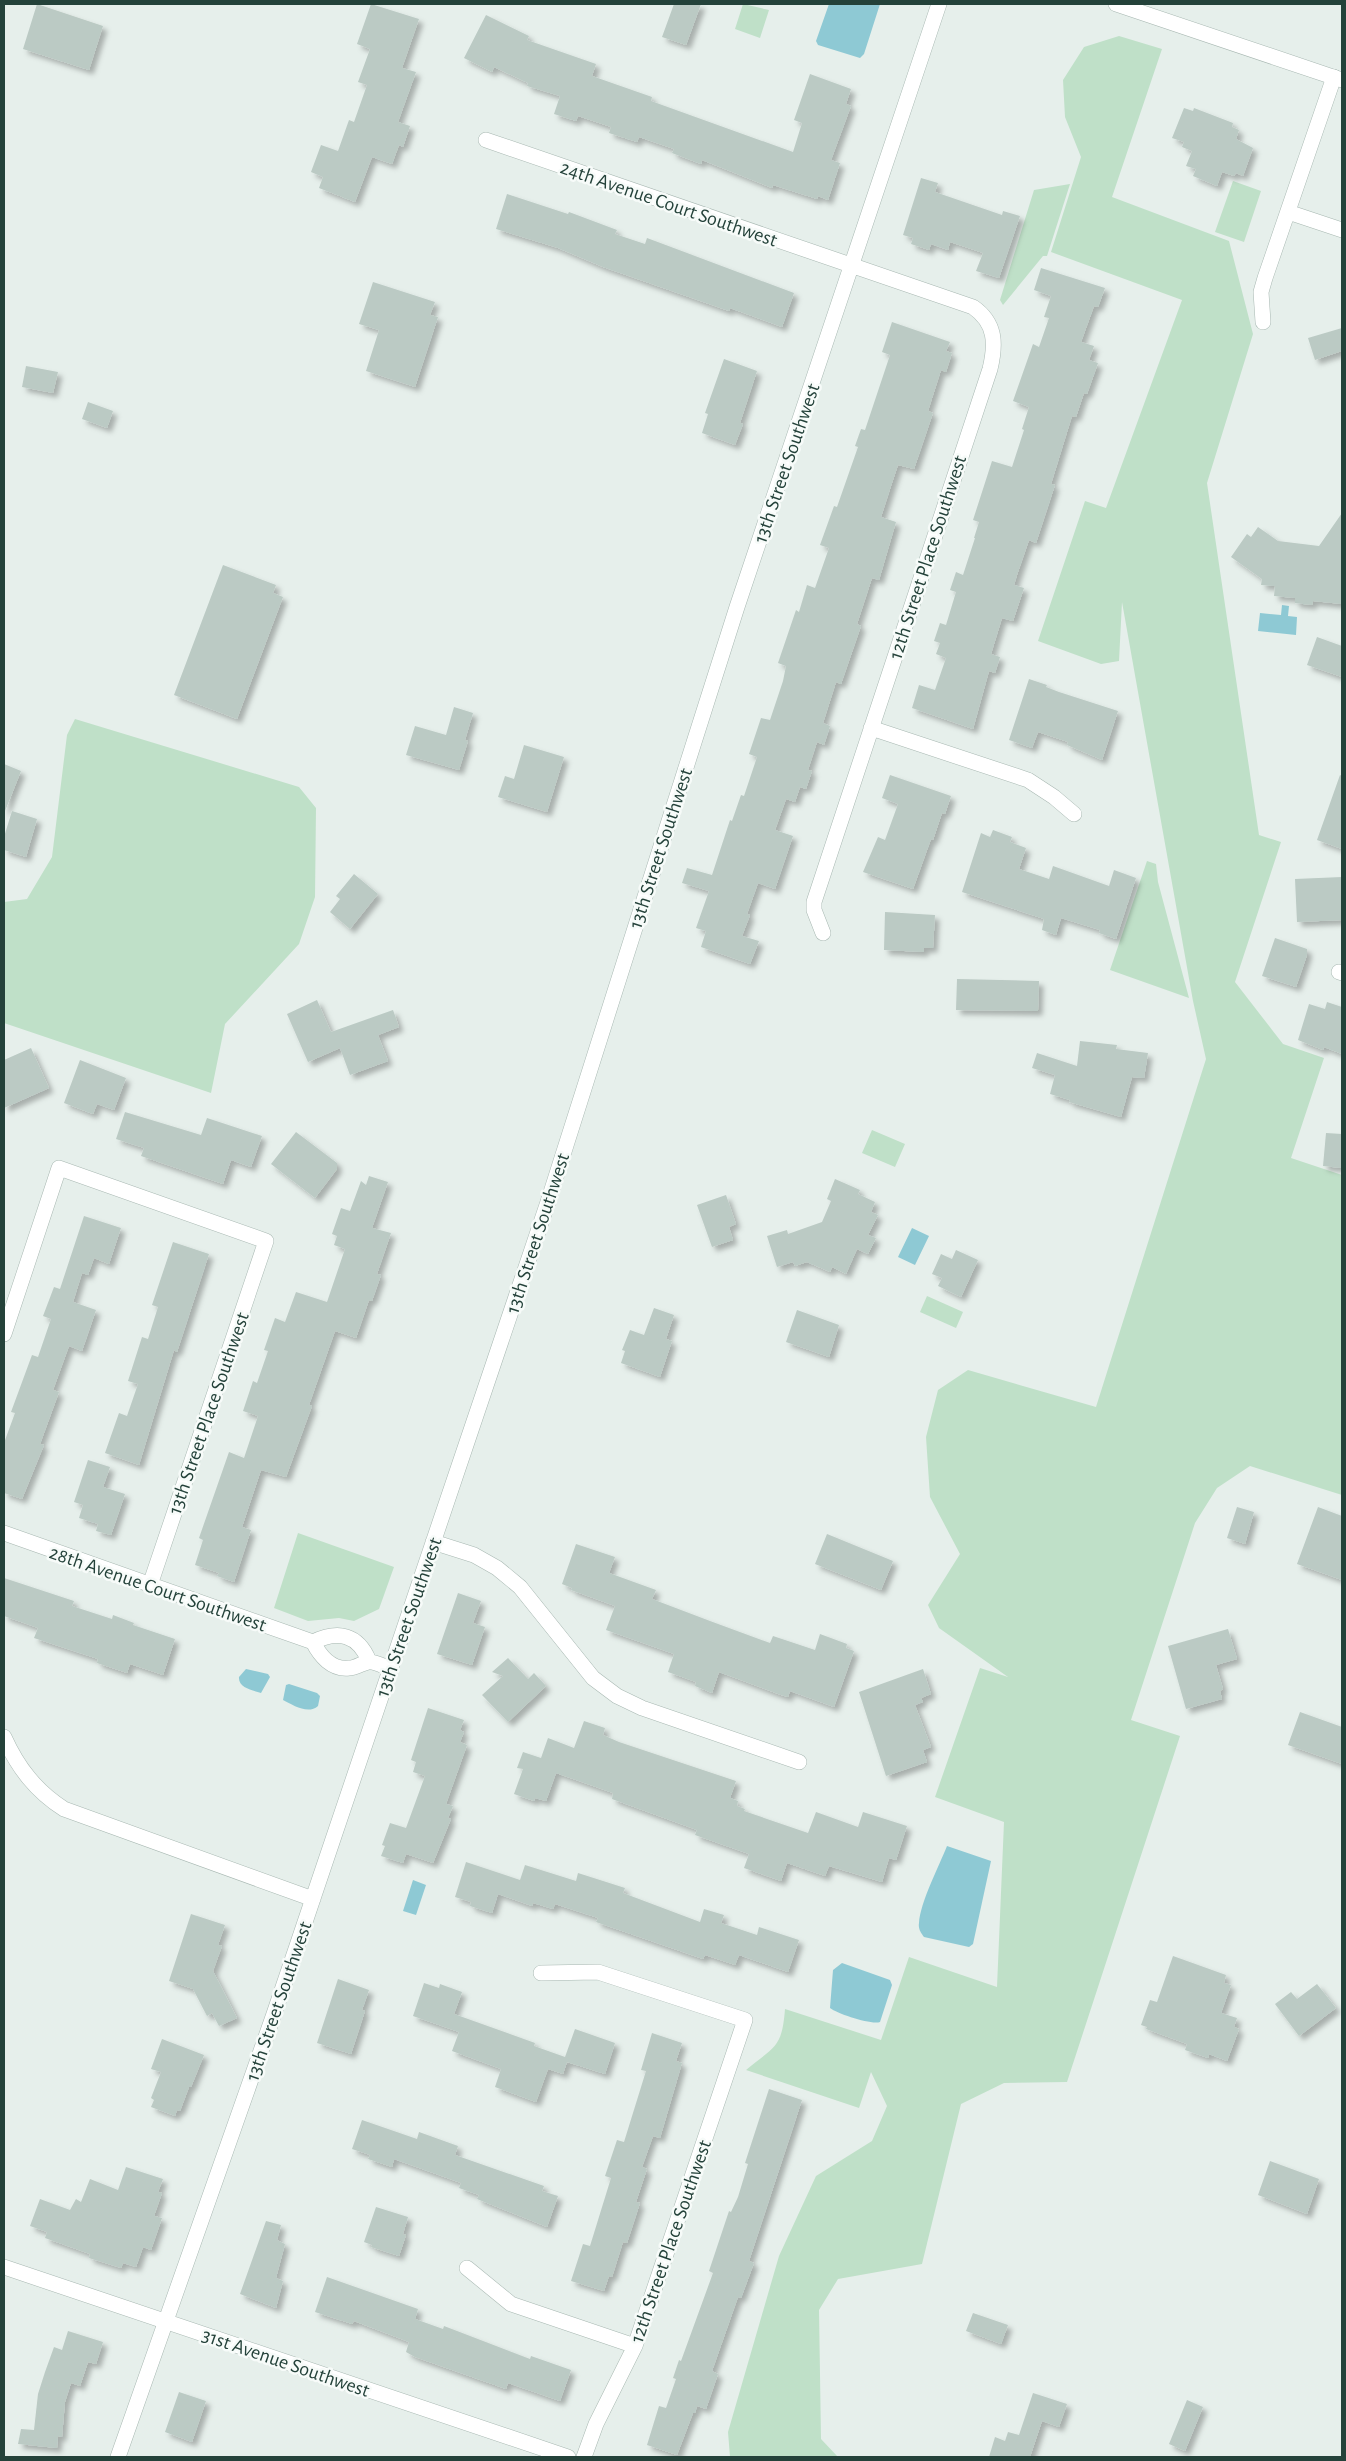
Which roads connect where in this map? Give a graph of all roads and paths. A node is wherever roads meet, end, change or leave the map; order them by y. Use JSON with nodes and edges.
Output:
{"nodes":[{"id":1,"x":939,"y":4,"type":"edge"},
{"id":2,"x":1116,"y":4,"type":"edge"},
{"id":3,"x":1338,"y":78,"type":"edge"},
{"id":4,"x":486,"y":140,"type":"dead end"},
{"id":5,"x":1288,"y":212,"type":"junction"},
{"id":6,"x":1342,"y":230,"type":"edge"},
{"id":7,"x":852,"y":267,"type":"junction"},
{"id":8,"x":1263,"y":322,"type":"dead end"},
{"id":9,"x":871,"y":728,"type":"junction"},
{"id":10,"x":1074,"y":814,"type":"dead end"},
{"id":11,"x":823,"y":933,"type":"dead end"},
{"id":12,"x":4,"y":1334,"type":"edge"},
{"id":13,"x":4,"y":1534,"type":"edge"},
{"id":14,"x":433,"y":1542,"type":"junction"},
{"id":15,"x":150,"y":1585,"type":"junction"},
{"id":16,"x":313,"y":1642,"type":"junction"},
{"id":17,"x":369,"y":1661,"type":"junction"},
{"id":18,"x":391,"y":1669,"type":"junction"},
{"id":19,"x":4,"y":1737,"type":"edge"},
{"id":20,"x":800,"y":1762,"type":"dead end"},
{"id":21,"x":313,"y":1899,"type":"junction"},
{"id":22,"x":541,"y":1973,"type":"dead end"},
{"id":23,"x":4,"y":2267,"type":"edge"},
{"id":24,"x":467,"y":2268,"type":"dead end"},
{"id":25,"x":167,"y":2322,"type":"junction"},
{"id":26,"x":635,"y":2346,"type":"junction"},
{"id":27,"x":118,"y":2457,"type":"edge"},
{"id":28,"x":568,"y":2457,"type":"edge"},
{"id":29,"x":584,"y":2457,"type":"edge"}],
"edges":[{"from":1,"to":7,"type":"street","name":"13th Street Southwest"},
{"from":2,"to":3,"type":"street"},
{"from":3,"to":5,"type":"street"},
{"from":4,"to":7,"type":"street","name":"24th Avenue Court Southwest"},
{"from":5,"to":6,"type":"street"},
{"from":5,"to":8,"type":"street"},
{"from":7,"to":9,"type":"street","name":"12th Street Place Southwest"},
{"from":7,"to":14,"type":"street","name":"13th Street Southwest"},
{"from":9,"to":10,"type":"street"},
{"from":9,"to":11,"type":"street","name":"12th Street Place Southwest"},
{"from":12,"to":15,"type":"street","name":"13th Street Place Southwest"},
{"from":13,"to":15,"type":"street","name":"28th Avenue Court Southwest"},
{"from":14,"to":18,"type":"street","name":"13th Street Southwest"},
{"from":14,"to":20,"type":"street"},
{"from":15,"to":16,"type":"street","name":"28th Avenue Court Southwest"},
{"from":16,"to":17,"type":"street"},
{"from":16,"to":17,"type":"street"},
{"from":17,"to":18,"type":"street"},
{"from":18,"to":21,"type":"street","name":"13th Street Southwest"},
{"from":19,"to":21,"type":"street"},
{"from":21,"to":25,"type":"street","name":"13th Street Southwest"},
{"from":22,"to":26,"type":"street","name":"12th Street Place Southwest"},
{"from":23,"to":25,"type":"street","name":"31st Avenue Southwest"},
{"from":24,"to":26,"type":"street"},
{"from":25,"to":27,"type":"street","name":"13th Street Southwest"},
{"from":25,"to":28,"type":"street","name":"31st Avenue Southwest"},
{"from":26,"to":29,"type":"street","name":"12th Street Place Southwest"}]}
